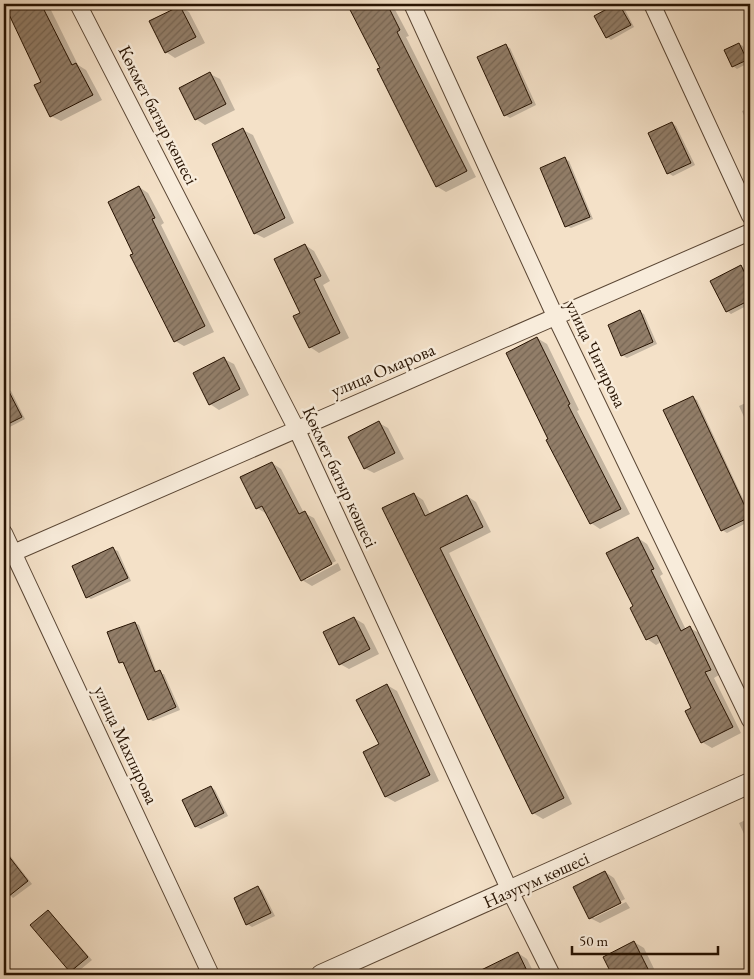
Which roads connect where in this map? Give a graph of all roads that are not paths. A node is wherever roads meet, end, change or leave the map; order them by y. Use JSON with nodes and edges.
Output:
{"nodes":[{"id":1,"x":78,"y":4,"type":"edge"},
{"id":2,"x":412,"y":4,"type":"edge"},
{"id":3,"x":652,"y":4,"type":"edge"},
{"id":4,"x":750,"y":216,"type":"edge"},
{"id":5,"x":750,"y":232,"type":"edge"},
{"id":6,"x":556,"y":318,"type":"junction"},
{"id":7,"x":296,"y":428,"type":"junction"},
{"id":8,"x":4,"y":533,"type":"edge"},
{"id":9,"x":9,"y":555,"type":"edge"},
{"id":10,"x":750,"y":720,"type":"edge"},
{"id":11,"x":750,"y":783,"type":"edge"},
{"id":12,"x":510,"y":892,"type":"junction"},
{"id":13,"x":211,"y":975,"type":"edge"},
{"id":14,"x":321,"y":975,"type":"edge"},
{"id":15,"x":552,"y":975,"type":"edge"}],
"edges":[{"from":1,"to":7,"type":"street","name":"Көкмет батыр көшесі"},
{"from":2,"to":6,"type":"street","name":"улица Чигирова"},
{"from":3,"to":4,"type":"street"},
{"from":5,"to":6,"type":"street","name":"улица Омарова"},
{"from":6,"to":7,"type":"street","name":"улица Омарова"},
{"from":6,"to":10,"type":"street","name":"улица Чигирова"},
{"from":7,"to":9,"type":"street","name":"улица Омарова"},
{"from":7,"to":12,"type":"street","name":"Көкмет батыр көшесі"},
{"from":8,"to":9,"type":"street","name":"улица Махпирова"},
{"from":9,"to":13,"type":"street","name":"улица Махпирова"},
{"from":11,"to":12,"type":"street","name":"Назугум көшесі"},
{"from":12,"to":14,"type":"street","name":"Назугум көшесі"},
{"from":12,"to":15,"type":"street","name":"Көкмет батыр көшесі"}]}
